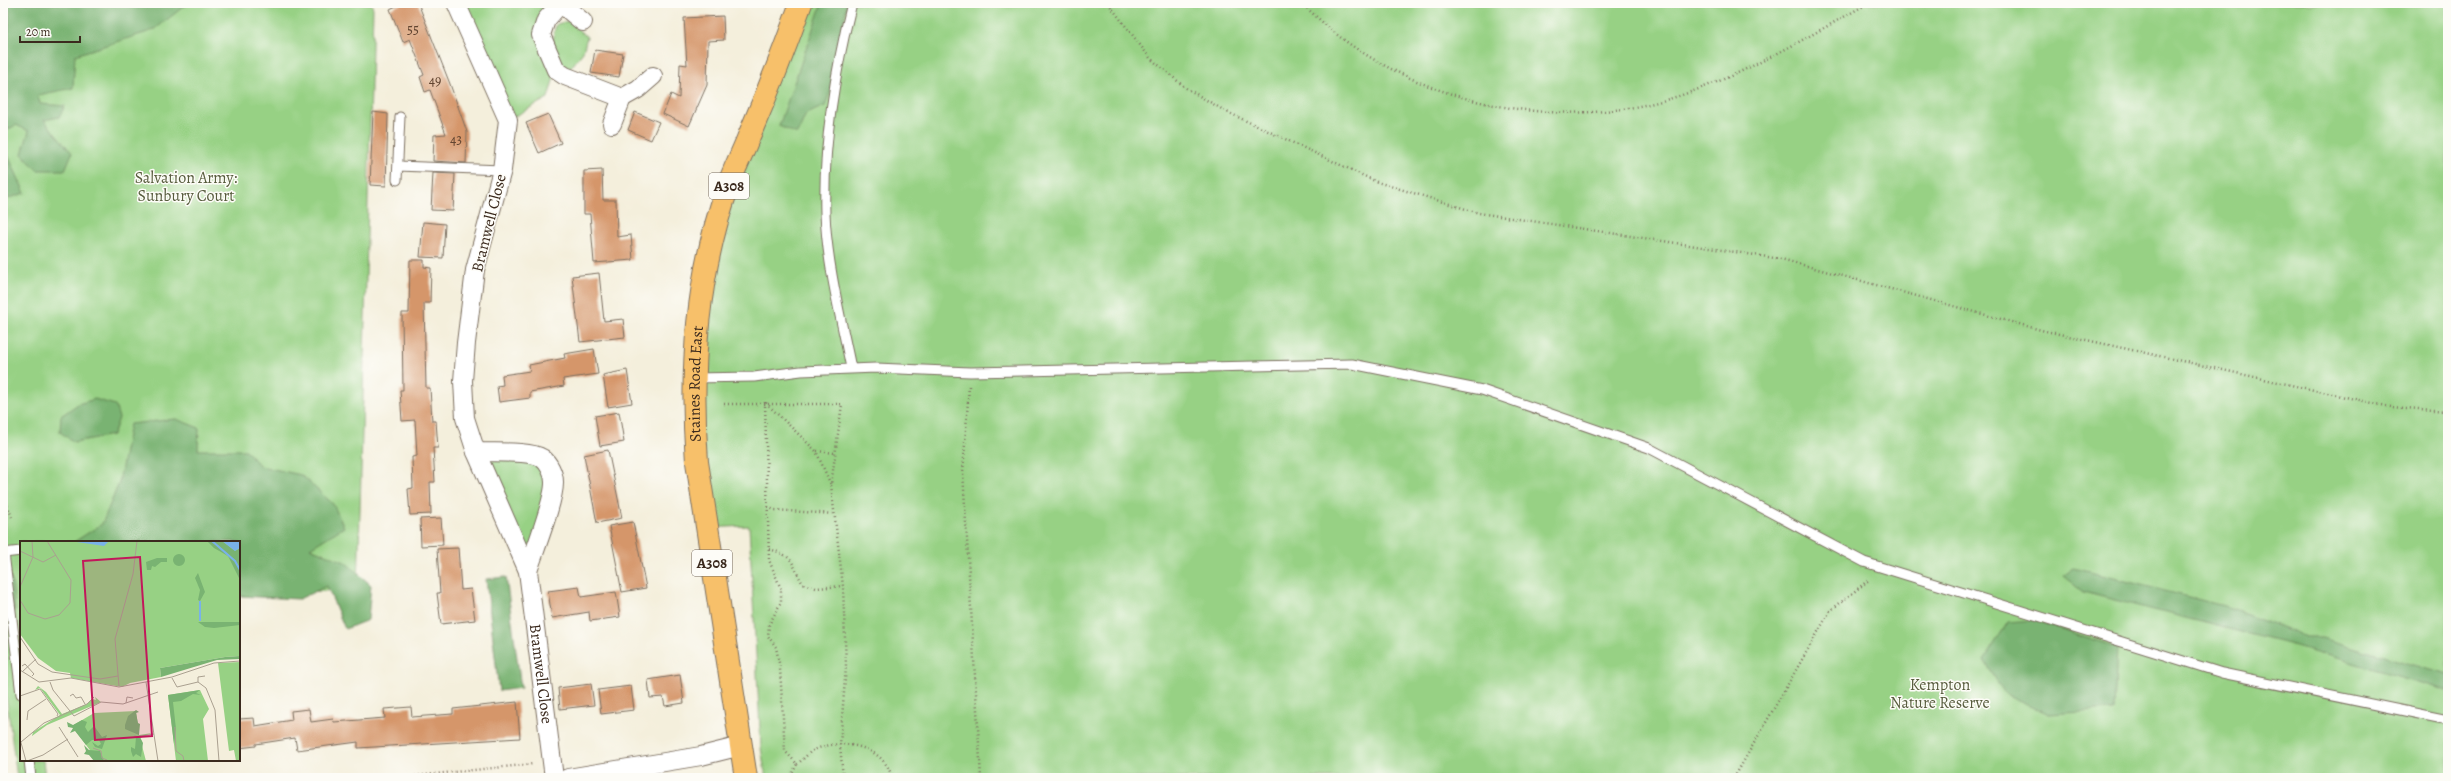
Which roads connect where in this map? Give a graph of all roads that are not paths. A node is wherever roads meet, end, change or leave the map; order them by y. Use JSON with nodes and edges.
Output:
{"nodes":[{"id":1,"x":456,"y":3,"type":"edge"},
{"id":2,"x":560,"y":3,"type":"edge"},
{"id":3,"x":801,"y":3,"type":"edge"},
{"id":4,"x":852,"y":3,"type":"edge"},
{"id":5,"x":583,"y":22,"type":"dead end"},
{"id":6,"x":653,"y":76,"type":"dead end"},
{"id":7,"x":622,"y":98,"type":"junction"},
{"id":8,"x":400,"y":117,"type":"dead end"},
{"id":9,"x":612,"y":124,"type":"dead end"},
{"id":10,"x":398,"y":166,"type":"junction"},
{"id":11,"x":502,"y":170,"type":"junction"},
{"id":12,"x":397,"y":180,"type":"dead end"},
{"id":13,"x":851,"y":368,"type":"junction"},
{"id":14,"x":694,"y":378,"type":"junction"},
{"id":15,"x":476,"y":452,"type":"junction"},
{"id":16,"x":20,"y":551,"type":"edge"},
{"id":17,"x":528,"y":571,"type":"junction"},
{"id":18,"x":20,"y":686,"type":"edge"},
{"id":19,"x":2448,"y":720,"type":"edge"},
{"id":20,"x":741,"y":746,"type":"junction"},
{"id":21,"x":29,"y":761,"type":"edge"},
{"id":22,"x":553,"y":770,"type":"edge"},
{"id":23,"x":31,"y":778,"type":"edge"},
{"id":24,"x":568,"y":778,"type":"edge"},
{"id":25,"x":746,"y":778,"type":"edge"}],
"edges":[{"from":1,"to":11,"type":"street","name":"Bramwell Close"},
{"from":2,"to":5,"type":"street"},
{"from":2,"to":7,"type":"street"},
{"from":3,"to":14,"type":"highway","name":"Staines Road East","number":"A308"},
{"from":4,"to":13,"type":"lane"},
{"from":6,"to":7,"type":"street"},
{"from":7,"to":9,"type":"street"},
{"from":8,"to":10,"type":"lane"},
{"from":10,"to":11,"type":"lane"},
{"from":10,"to":12,"type":"lane"},
{"from":11,"to":15,"type":"street","name":"Bramwell Close"},
{"from":13,"to":14,"type":"lane"},
{"from":13,"to":19,"type":"lane"},
{"from":14,"to":20,"type":"highway","name":"Staines Road East","number":"A308"},
{"from":15,"to":17,"type":"street","name":"Bramwell Close"},
{"from":15,"to":17,"type":"street","name":"Bramwell Close"},
{"from":16,"to":18,"type":"lane"},
{"from":17,"to":22,"type":"street","name":"Bramwell Close"},
{"from":20,"to":24,"type":"street"},
{"from":20,"to":25,"type":"highway","name":"Staines Road East","number":"A308"},
{"from":21,"to":23,"type":"lane"}]}
